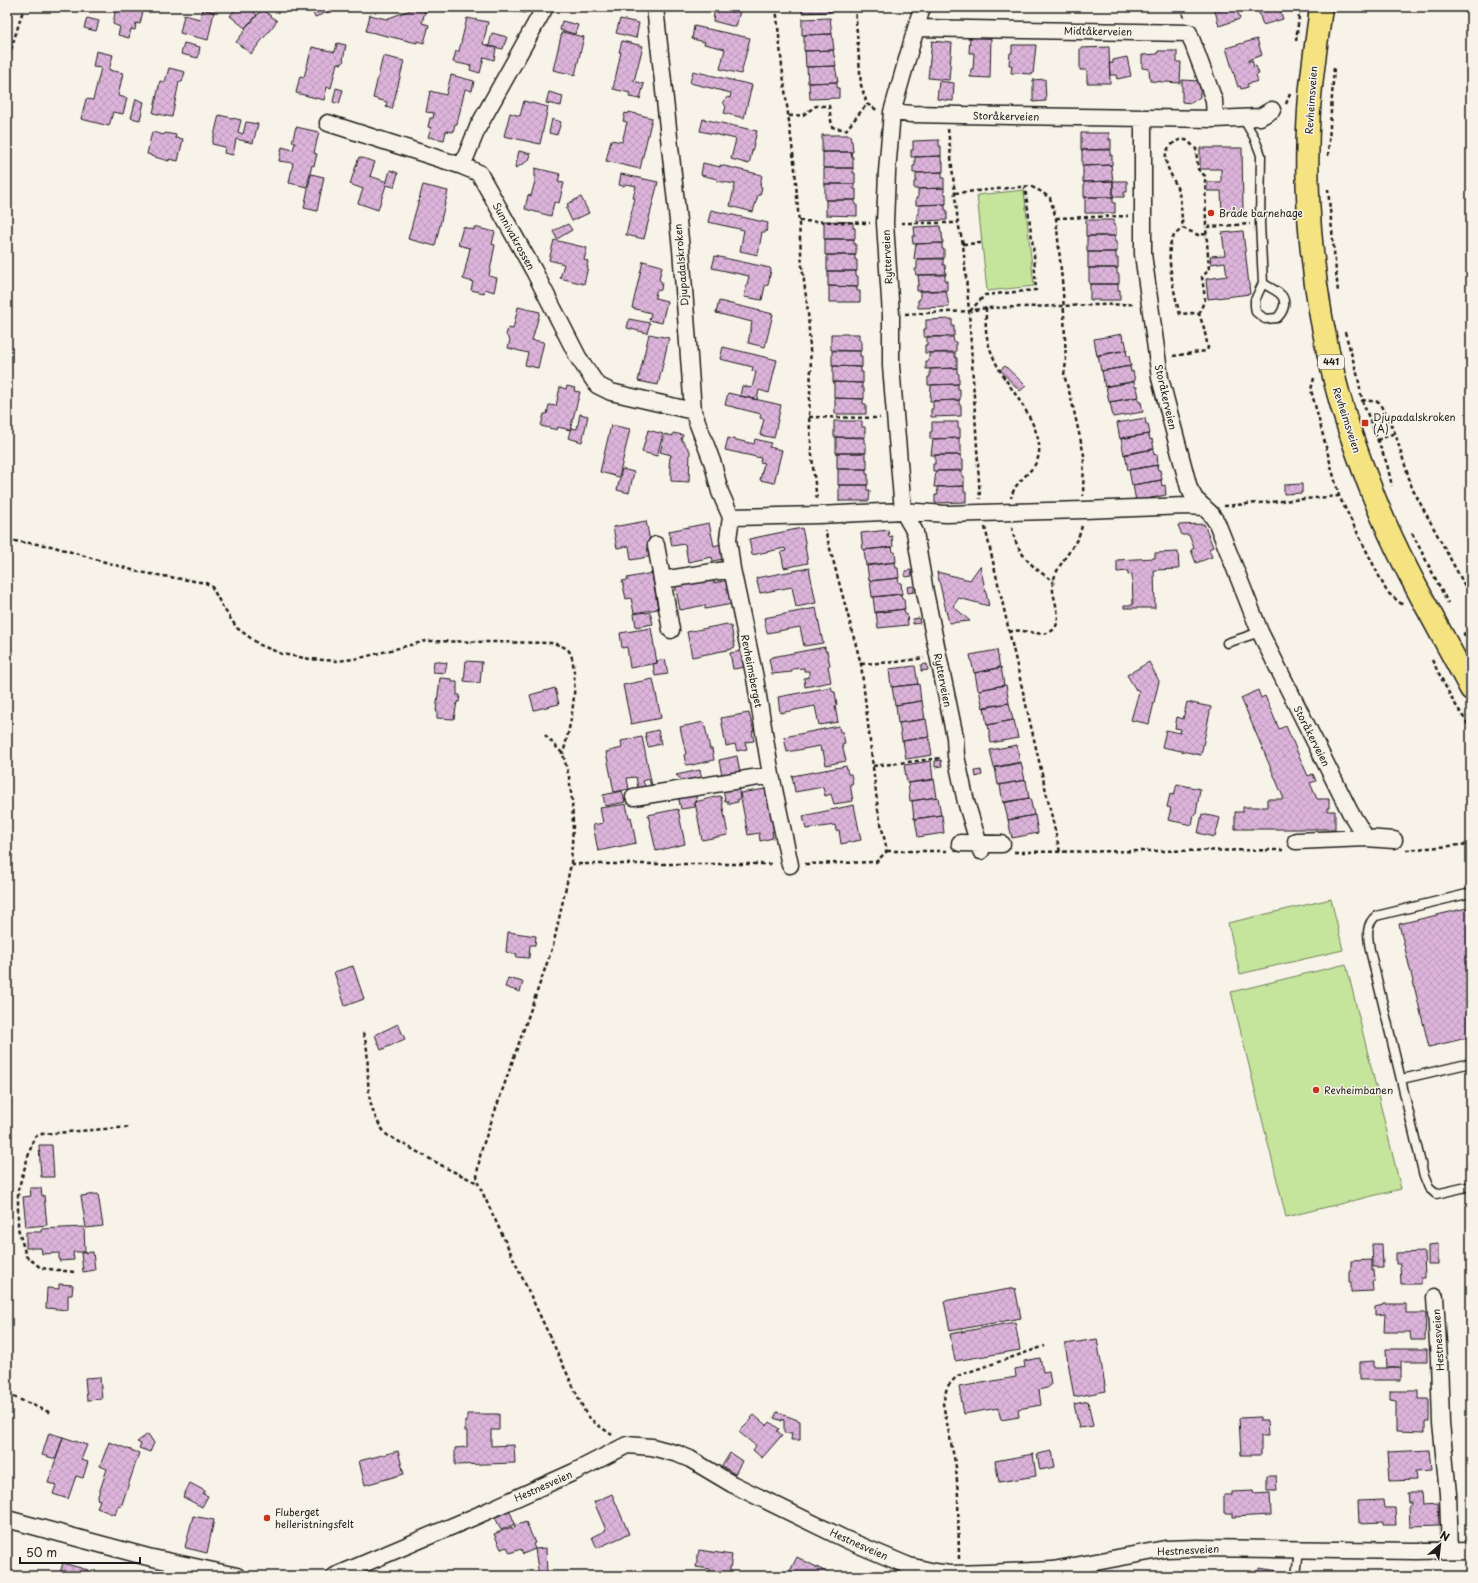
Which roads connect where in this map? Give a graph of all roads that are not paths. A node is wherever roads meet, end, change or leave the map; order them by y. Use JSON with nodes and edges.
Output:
{"nodes":[{"id":1,"x":545,"y":7,"type":"edge"},
{"id":2,"x":655,"y":7,"type":"edge"},
{"id":3,"x":922,"y":7,"type":"edge"},
{"id":4,"x":1320,"y":7,"type":"edge"},
{"id":5,"x":917,"y":28,"type":"junction"},
{"id":6,"x":1272,"y":110,"type":"dead end"},
{"id":7,"x":891,"y":117,"type":"junction"},
{"id":8,"x":1243,"y":118,"type":"junction"},
{"id":9,"x":1144,"y":119,"type":"junction"},
{"id":10,"x":1215,"y":119,"type":"junction"},
{"id":11,"x":328,"y":122,"type":"dead end"},
{"id":12,"x":462,"y":166,"type":"junction"},
{"id":13,"x":1263,"y":283,"type":"junction"},
{"id":14,"x":693,"y":411,"type":"junction"},
{"id":15,"x":1204,"y":508,"type":"junction"},
{"id":16,"x":903,"y":511,"type":"junction"},
{"id":17,"x":731,"y":517,"type":"junction"},
{"id":18,"x":656,"y":545,"type":"dead end"},
{"id":19,"x":732,"y":569,"type":"junction"},
{"id":20,"x":662,"y":580,"type":"junction"},
{"id":21,"x":671,"y":630,"type":"dead end"},
{"id":22,"x":1260,"y":632,"type":"junction"},
{"id":23,"x":1227,"y":642,"type":"dead end"},
{"id":24,"x":1471,"y":689,"type":"edge"},
{"id":25,"x":771,"y":774,"type":"junction"},
{"id":26,"x":634,"y":797,"type":"dead end"},
{"id":27,"x":1366,"y":838,"type":"junction"},
{"id":28,"x":1292,"y":845,"type":"road end"},
{"id":29,"x":1399,"y":845,"type":"road end"},
{"id":30,"x":954,"y":847,"type":"road end"},
{"id":31,"x":980,"y":847,"type":"junction"},
{"id":32,"x":1006,"y":848,"type":"road end"},
{"id":33,"x":790,"y":865,"type":"road end"},
{"id":34,"x":1471,"y":893,"type":"edge"},
{"id":35,"x":1471,"y":1063,"type":"edge"},
{"id":36,"x":1402,"y":1079,"type":"junction"},
{"id":37,"x":1471,"y":1186,"type":"edge"},
{"id":38,"x":1435,"y":1297,"type":"dead end"},
{"id":39,"x":7,"y":1519,"type":"edge"},
{"id":40,"x":1299,"y":1549,"type":"junction"},
{"id":41,"x":1450,"y":1550,"type":"junction"},
{"id":42,"x":1471,"y":1550,"type":"edge"},
{"id":43,"x":237,"y":1576,"type":"edge"},
{"id":44,"x":335,"y":1576,"type":"edge"},
{"id":45,"x":1296,"y":1576,"type":"edge"}],
"edges":[{"from":1,"to":12,"type":"street"},
{"from":2,"to":14,"type":"street","name":"Djupadalskroken"},
{"from":3,"to":5,"type":"street","name":"Rytterveien"},
{"from":4,"to":24,"type":"main road","name":"Revheimsveien","number":"441"},
{"from":5,"to":7,"type":"street","name":"Rytterveien"},
{"from":5,"to":10,"type":"street","name":"Midtåkerveien"},
{"from":6,"to":8,"type":"street","name":"Storåkerveien"},
{"from":7,"to":9,"type":"street","name":"Storåkerveien"},
{"from":7,"to":16,"type":"street","name":"Rytterveien"},
{"from":8,"to":10,"type":"street","name":"Storåkerveien"},
{"from":8,"to":13,"type":"lane"},
{"from":9,"to":10,"type":"street","name":"Storåkerveien"},
{"from":9,"to":15,"type":"street","name":"Storåkerveien"},
{"from":11,"to":12,"type":"street","name":"Sunnivakrossen"},
{"from":12,"to":14,"type":"street","name":"Sunnivakrossen"},
{"from":13,"to":13,"type":"lane"},
{"from":14,"to":17,"type":"street","name":"Djupadalskroken"},
{"from":15,"to":16,"type":"street"},
{"from":15,"to":22,"type":"street","name":"Storåkerveien"},
{"from":16,"to":17,"type":"street"},
{"from":16,"to":31,"type":"street","name":"Rytterveien"},
{"from":17,"to":19,"type":"street","name":"Revheimsberget"},
{"from":18,"to":20,"type":"street"},
{"from":19,"to":20,"type":"street"},
{"from":19,"to":25,"type":"street","name":"Revheimsberget"},
{"from":20,"to":21,"type":"street"},
{"from":22,"to":23,"type":"lane"},
{"from":22,"to":27,"type":"street","name":"Storåkerveien"},
{"from":25,"to":26,"type":"street"},
{"from":25,"to":33,"type":"street","name":"Revheimsberget"},
{"from":27,"to":28,"type":"street"},
{"from":27,"to":29,"type":"street"},
{"from":30,"to":31,"type":"street"},
{"from":31,"to":32,"type":"street"},
{"from":34,"to":36,"type":"lane"},
{"from":35,"to":36,"type":"lane"},
{"from":36,"to":37,"type":"lane"},
{"from":38,"to":41,"type":"street","name":"Hestnesveien"},
{"from":39,"to":43,"type":"street"},
{"from":40,"to":41,"type":"street","name":"Hestnesveien"},
{"from":40,"to":44,"type":"street","name":"Hestnesveien"},
{"from":40,"to":45,"type":"lane"},
{"from":41,"to":42,"type":"street","name":"Hestnesveien"}]}
